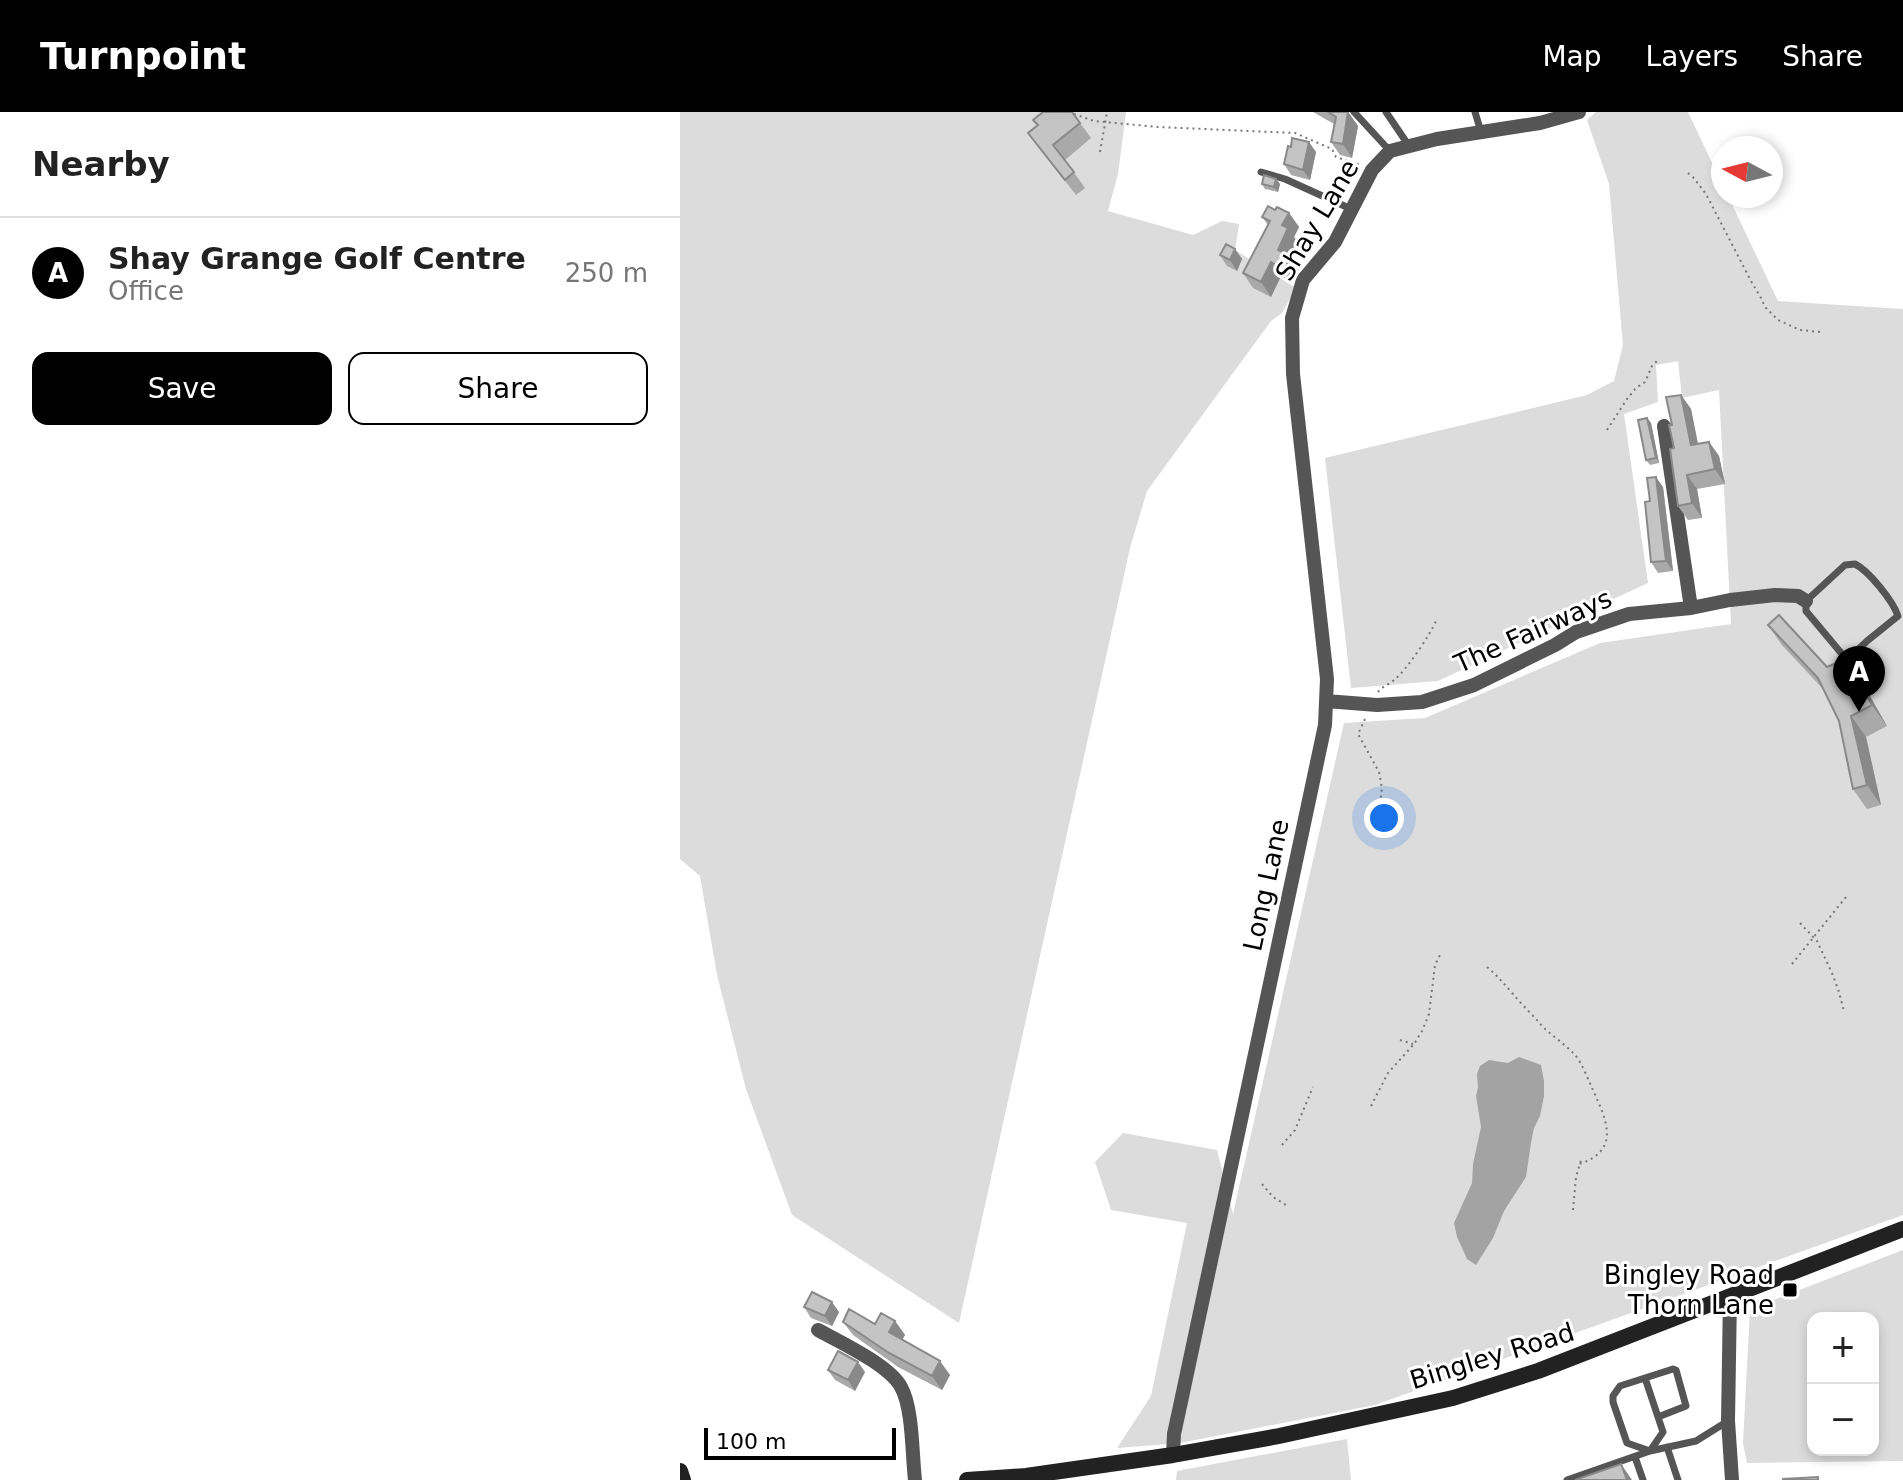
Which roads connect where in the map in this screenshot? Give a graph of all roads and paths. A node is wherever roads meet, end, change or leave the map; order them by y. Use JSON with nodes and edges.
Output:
{"nodes":[{"id":1,"x":1068,"y":112,"type":"edge"},
{"id":2,"x":1107,"y":112,"type":"edge"},
{"id":3,"x":1354,"y":112,"type":"edge"},
{"id":4,"x":1386,"y":112,"type":"edge"},
{"id":5,"x":1475,"y":112,"type":"edge"},
{"id":6,"x":1579,"y":112,"type":"edge"},
{"id":7,"x":1105,"y":122,"type":"junction"},
{"id":8,"x":1481,"y":132,"type":"junction"},
{"id":9,"x":1409,"y":146,"type":"junction"},
{"id":10,"x":1390,"y":151,"type":"junction"},
{"id":11,"x":1100,"y":152,"type":"dead end"},
{"id":12,"x":1372,"y":170,"type":"junction"},
{"id":13,"x":1261,"y":172,"type":"dead end"},
{"id":14,"x":1688,"y":173,"type":"dead end"},
{"id":15,"x":1352,"y":210,"type":"junction"},
{"id":16,"x":1752,"y":284,"type":"junction"},
{"id":17,"x":1747,"y":287,"type":"dead end"},
{"id":18,"x":1292,"y":318,"type":"joint"},
{"id":19,"x":1820,"y":332,"type":"dead end"},
{"id":20,"x":1658,"y":360,"type":"dead end"},
{"id":21,"x":1664,"y":426,"type":"dead end"},
{"id":22,"x":1607,"y":430,"type":"dead end"},
{"id":23,"x":1806,"y":601,"type":"junction"},
{"id":24,"x":1691,"y":608,"type":"junction"},
{"id":25,"x":1436,"y":621,"type":"dead end"},
{"id":26,"x":1376,"y":696,"type":"dead end"},
{"id":27,"x":1326,"y":701,"type":"junction"},
{"id":28,"x":1367,"y":715,"type":"dead end"},
{"id":29,"x":1370,"y":835,"type":"dead end"},
{"id":30,"x":1846,"y":897,"type":"dead end"},
{"id":31,"x":1800,"y":923,"type":"dead end"},
{"id":32,"x":1814,"y":938,"type":"junction"},
{"id":33,"x":1440,"y":955,"type":"dead end"},
{"id":34,"x":1792,"y":964,"type":"dead end"},
{"id":35,"x":1487,"y":967,"type":"dead end"},
{"id":36,"x":1846,"y":1011,"type":"dead end"},
{"id":37,"x":1400,"y":1040,"type":"dead end"},
{"id":38,"x":1414,"y":1044,"type":"junction"},
{"id":39,"x":1313,"y":1087,"type":"dead end"},
{"id":40,"x":1371,"y":1106,"type":"dead end"},
{"id":41,"x":1282,"y":1145,"type":"dead end"},
{"id":42,"x":1582,"y":1157,"type":"dead end"},
{"id":43,"x":1579,"y":1164,"type":"junction"},
{"id":44,"x":1262,"y":1184,"type":"dead end"},
{"id":45,"x":1286,"y":1205,"type":"dead end"},
{"id":46,"x":1573,"y":1210,"type":"dead end"},
{"id":47,"x":1903,"y":1229,"type":"edge"},
{"id":48,"x":1730,"y":1296,"type":"junction"},
{"id":49,"x":818,"y":1330,"type":"dead end"},
{"id":50,"x":1645,"y":1378,"type":"junction"},
{"id":51,"x":1658,"y":1417,"type":"junction"},
{"id":52,"x":1728,"y":1421,"type":"junction"},
{"id":53,"x":1667,"y":1447,"type":"junction"},
{"id":54,"x":1650,"y":1451,"type":"junction"},
{"id":55,"x":1173,"y":1455,"type":"junction"},
{"id":56,"x":1635,"y":1457,"type":"junction"},
{"id":57,"x":680,"y":1471,"type":"edge"},
{"id":58,"x":683,"y":1480,"type":"edge"},
{"id":59,"x":915,"y":1480,"type":"edge"},
{"id":60,"x":967,"y":1480,"type":"edge"},
{"id":61,"x":1567,"y":1480,"type":"edge"},
{"id":62,"x":1643,"y":1480,"type":"edge"},
{"id":63,"x":1678,"y":1480,"type":"edge"},
{"id":64,"x":1732,"y":1480,"type":"edge"}],
"edges":[{"from":1,"to":7,"type":"path"},
{"from":2,"to":7,"type":"path"},
{"from":3,"to":10,"type":"lane"},
{"from":4,"to":9,"type":"lane"},
{"from":5,"to":8,"type":"lane"},
{"from":6,"to":8,"type":"street","name":"Shay Lane"},
{"from":7,"to":11,"type":"path"},
{"from":7,"to":12,"type":"path"},
{"from":8,"to":9,"type":"street","name":"Shay Lane"},
{"from":9,"to":10,"type":"street","name":"Shay Lane"},
{"from":10,"to":12,"type":"street","name":"Shay Lane"},
{"from":12,"to":15,"type":"street","name":"Shay Lane"},
{"from":13,"to":15,"type":"lane"},
{"from":14,"to":16,"type":"path"},
{"from":15,"to":18,"type":"street","name":"Shay Lane"},
{"from":16,"to":17,"type":"path"},
{"from":16,"to":19,"type":"path"},
{"from":18,"to":27,"type":"street","name":"Long Lane"},
{"from":20,"to":22,"type":"path"},
{"from":21,"to":24,"type":"street"},
{"from":23,"to":23,"type":"lane"},
{"from":23,"to":24,"type":"street","name":"The Fairways"},
{"from":24,"to":27,"type":"street","name":"The Fairways"},
{"from":25,"to":26,"type":"path"},
{"from":27,"to":55,"type":"street","name":"Long Lane"},
{"from":28,"to":29,"type":"path"},
{"from":30,"to":32,"type":"path"},
{"from":31,"to":32,"type":"path"},
{"from":32,"to":34,"type":"path"},
{"from":32,"to":36,"type":"path"},
{"from":33,"to":38,"type":"path"},
{"from":35,"to":43,"type":"path"},
{"from":37,"to":38,"type":"path"},
{"from":38,"to":40,"type":"path"},
{"from":39,"to":41,"type":"path"},
{"from":42,"to":43,"type":"path"},
{"from":43,"to":46,"type":"path"},
{"from":44,"to":45,"type":"path"},
{"from":47,"to":48,"type":"main road","name":"Bingley Road"},
{"from":48,"to":52,"type":"street"},
{"from":48,"to":55,"type":"main road","name":"Bingley Road"},
{"from":49,"to":59,"type":"street"},
{"from":50,"to":51,"type":"lane"},
{"from":50,"to":51,"type":"lane"},
{"from":50,"to":54,"type":"lane"},
{"from":51,"to":54,"type":"lane"},
{"from":52,"to":53,"type":"lane"},
{"from":52,"to":64,"type":"street"},
{"from":53,"to":54,"type":"lane"},
{"from":53,"to":63,"type":"lane"},
{"from":54,"to":56,"type":"lane"},
{"from":55,"to":60,"type":"main road","name":"Bingley Road"},
{"from":56,"to":61,"type":"lane"},
{"from":56,"to":62,"type":"lane"},
{"from":57,"to":58,"type":"main road"}]}
